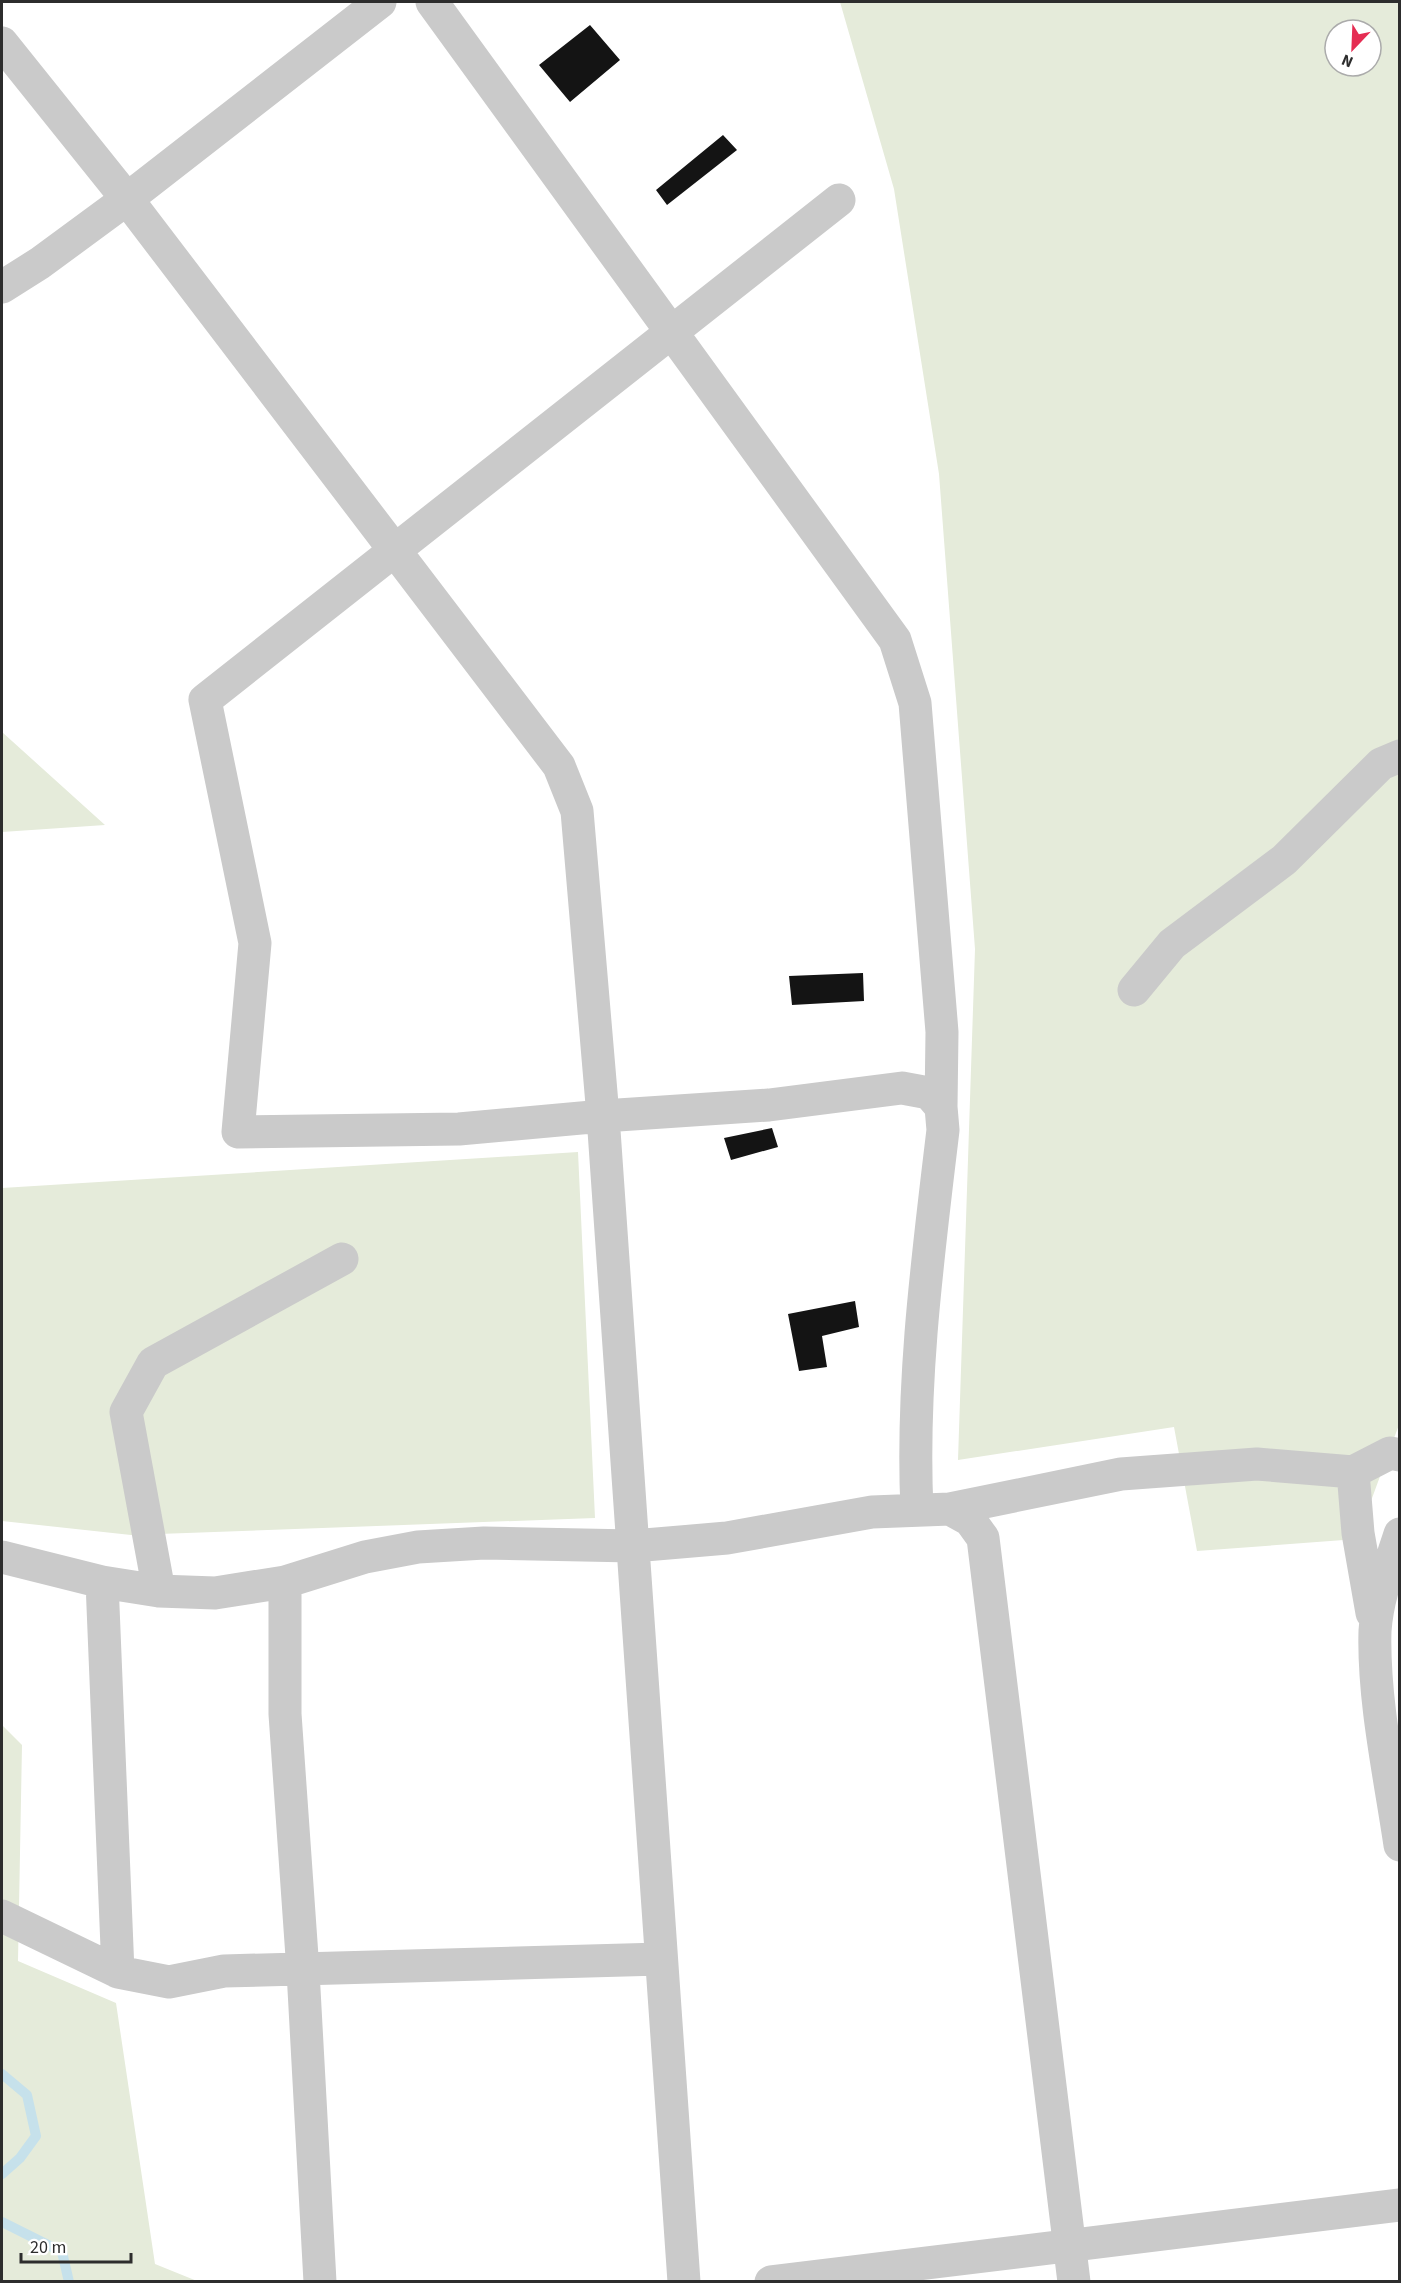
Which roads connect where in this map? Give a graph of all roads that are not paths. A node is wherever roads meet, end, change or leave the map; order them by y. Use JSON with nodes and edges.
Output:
{"nodes":[{"id":1,"x":380,"y":2,"type":"edge"},
{"id":2,"x":432,"y":2,"type":"edge"},
{"id":3,"x":2,"y":44,"type":"edge"},
{"id":4,"x":127,"y":199,"type":"junction"},
{"id":5,"x":839,"y":201,"type":"dead end"},
{"id":6,"x":2,"y":287,"type":"edge"},
{"id":7,"x":672,"y":332,"type":"junction"},
{"id":8,"x":394,"y":550,"type":"junction"},
{"id":9,"x":1400,"y":756,"type":"edge"},
{"id":10,"x":1134,"y":990,"type":"dead end"},
{"id":11,"x":941,"y":1107,"type":"junction"},
{"id":12,"x":603,"y":1116,"type":"junction"},
{"id":13,"x":342,"y":1259,"type":"dead end"},
{"id":14,"x":1400,"y":1455,"type":"edge"},
{"id":15,"x":1353,"y":1472,"type":"junction"},
{"id":16,"x":950,"y":1509,"type":"junction"},
{"id":17,"x":916,"y":1510,"type":"junction"},
{"id":18,"x":1400,"y":1533,"type":"edge"},
{"id":19,"x":633,"y":1546,"type":"junction"},
{"id":20,"x":2,"y":1557,"type":"edge"},
{"id":21,"x":285,"y":1581,"type":"junction"},
{"id":22,"x":102,"y":1582,"type":"junction"},
{"id":23,"x":159,"y":1591,"type":"junction"},
{"id":24,"x":1375,"y":1630,"type":"junction"},
{"id":25,"x":1399,"y":1834,"type":"edge"},
{"id":26,"x":2,"y":1916,"type":"edge"},
{"id":27,"x":661,"y":1959,"type":"junction"},
{"id":28,"x":303,"y":1971,"type":"junction"},
{"id":29,"x":118,"y":1972,"type":"junction"},
{"id":30,"x":1400,"y":2205,"type":"edge"},
{"id":31,"x":1069,"y":2245,"type":"junction"},
{"id":32,"x":320,"y":2282,"type":"edge"},
{"id":33,"x":684,"y":2282,"type":"edge"},
{"id":34,"x":771,"y":2282,"type":"edge"},
{"id":35,"x":1074,"y":2282,"type":"edge"}],
"edges":[{"from":1,"to":4,"type":"street"},
{"from":2,"to":7,"type":"street"},
{"from":3,"to":4,"type":"street"},
{"from":4,"to":6,"type":"street"},
{"from":4,"to":8,"type":"street"},
{"from":5,"to":7,"type":"street"},
{"from":7,"to":8,"type":"street"},
{"from":7,"to":11,"type":"street"},
{"from":8,"to":12,"type":"street"},
{"from":8,"to":12,"type":"street"},
{"from":9,"to":10,"type":"street"},
{"from":11,"to":12,"type":"street"},
{"from":11,"to":17,"type":"street"},
{"from":12,"to":19,"type":"street"},
{"from":13,"to":23,"type":"street"},
{"from":14,"to":15,"type":"street"},
{"from":15,"to":16,"type":"street"},
{"from":15,"to":24,"type":"street"},
{"from":16,"to":17,"type":"street"},
{"from":16,"to":31,"type":"street"},
{"from":17,"to":19,"type":"street"},
{"from":18,"to":24,"type":"street"},
{"from":19,"to":21,"type":"street"},
{"from":19,"to":27,"type":"street"},
{"from":20,"to":22,"type":"street"},
{"from":21,"to":23,"type":"street"},
{"from":21,"to":28,"type":"street"},
{"from":22,"to":23,"type":"street"},
{"from":22,"to":29,"type":"street"},
{"from":24,"to":25,"type":"street"},
{"from":26,"to":29,"type":"street"},
{"from":27,"to":28,"type":"street"},
{"from":27,"to":33,"type":"street"},
{"from":28,"to":29,"type":"street"},
{"from":28,"to":32,"type":"street"},
{"from":30,"to":31,"type":"street"},
{"from":31,"to":34,"type":"street"},
{"from":31,"to":35,"type":"street"}]}
